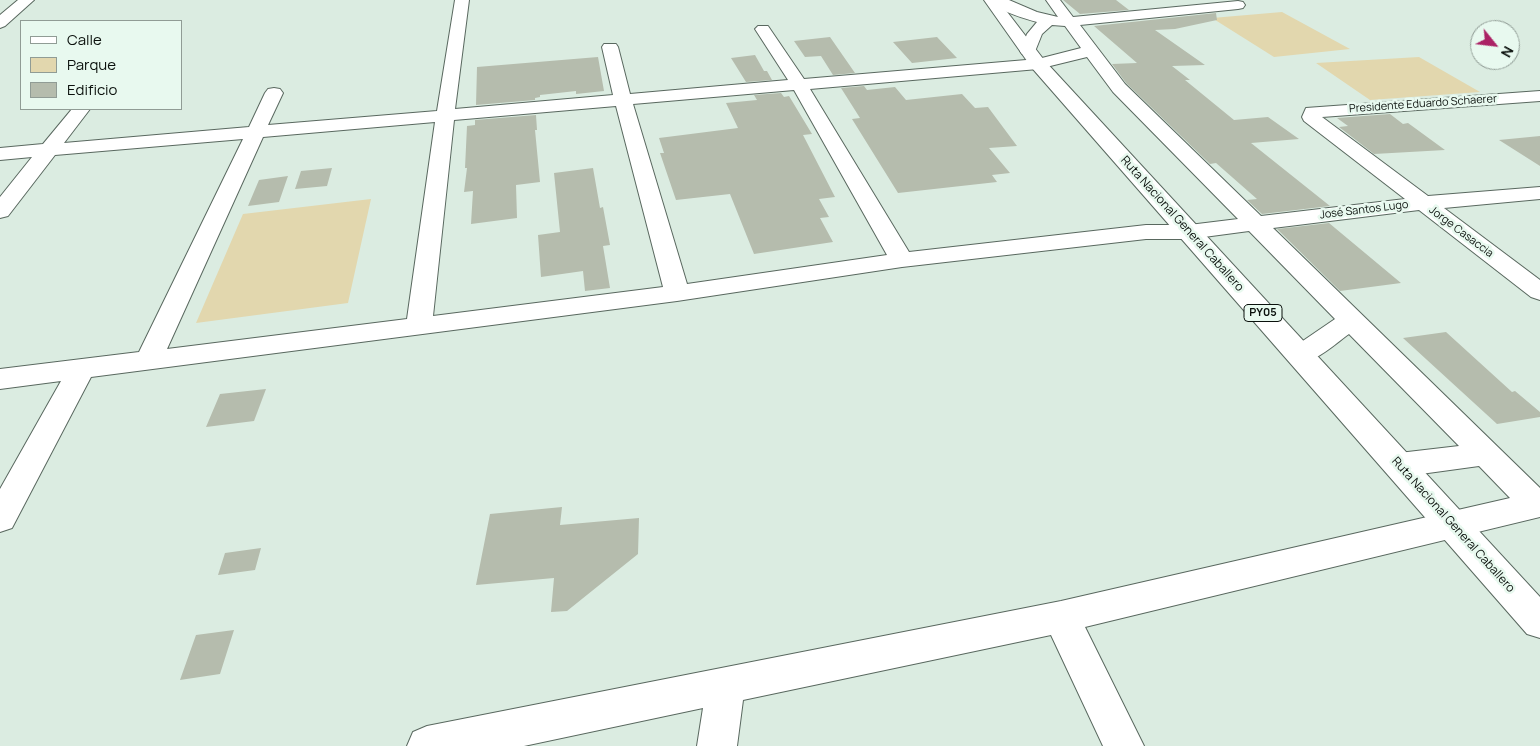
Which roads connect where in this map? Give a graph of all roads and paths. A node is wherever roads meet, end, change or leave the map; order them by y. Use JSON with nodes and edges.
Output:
{"nodes":[{"id":1,"x":27,"y":0,"type":"edge"},
{"id":2,"x":462,"y":0,"type":"edge"},
{"id":3,"x":991,"y":0,"type":"edge"},
{"id":4,"x":998,"y":0,"type":"edge"},
{"id":5,"x":1238,"y":5,"type":"dead end"},
{"id":6,"x":1056,"y":15,"type":"edge"},
{"id":7,"x":0,"y":23,"type":"edge"},
{"id":8,"x":763,"y":29,"type":"dead end"},
{"id":9,"x":610,"y":46,"type":"dead end"},
{"id":10,"x":1090,"y":51,"type":"junction"},
{"id":11,"x":1033,"y":57,"type":"junction"},
{"id":12,"x":798,"y":83,"type":"junction"},
{"id":13,"x":274,"y":93,"type":"dead end"},
{"id":14,"x":1540,"y":96,"type":"edge"},
{"id":15,"x":623,"y":100,"type":"junction"},
{"id":16,"x":80,"y":110,"type":"edge"},
{"id":17,"x":445,"y":116,"type":"junction"},
{"id":18,"x":1310,"y":117,"type":"joint"},
{"id":19,"x":256,"y":131,"type":"junction"},
{"id":20,"x":51,"y":149,"type":"junction"},
{"id":21,"x":0,"y":154,"type":"edge"},
{"id":22,"x":1540,"y":193,"type":"edge"},
{"id":23,"x":1423,"y":203,"type":"junction"},
{"id":24,"x":0,"y":211,"type":"edge"},
{"id":25,"x":1254,"y":224,"type":"junction"},
{"id":26,"x":1189,"y":232,"type":"junction"},
{"id":27,"x":902,"y":260,"type":"junction"},
{"id":28,"x":677,"y":292,"type":"junction"},
{"id":29,"x":1540,"y":292,"type":"edge"},
{"id":30,"x":1352,"y":320,"type":"junction"},
{"id":31,"x":419,"y":325,"type":"junction"},
{"id":32,"x":1300,"y":355,"type":"junction"},
{"id":33,"x":149,"y":359,"type":"junction"},
{"id":34,"x":82,"y":368,"type":"junction"},
{"id":35,"x":0,"y":379,"type":"edge"},
{"id":36,"x":1486,"y":454,"type":"junction"},
{"id":37,"x":1400,"y":466,"type":"junction"},
{"id":38,"x":1539,"y":504,"type":"edge"},
{"id":39,"x":0,"y":519,"type":"edge"},
{"id":40,"x":1453,"y":524,"type":"junction"},
{"id":41,"x":1528,"y":596,"type":"edge"},
{"id":42,"x":1061,"y":617,"type":"junction"},
{"id":43,"x":1540,"y":622,"type":"edge"},
{"id":44,"x":726,"y":685,"type":"junction"},
{"id":45,"x":427,"y":746,"type":"edge"},
{"id":46,"x":717,"y":746,"type":"edge"},
{"id":47,"x":1124,"y":746,"type":"edge"}],
"edges":[{"from":1,"to":7,"type":"main road"},
{"from":2,"to":17,"type":"main road"},
{"from":3,"to":11,"type":"main road","name":"Ruta Nacional General Caballero","number":"PY05"},
{"from":4,"to":6,"type":"main road"},
{"from":5,"to":6,"type":"main road"},
{"from":6,"to":10,"type":"main road"},
{"from":6,"to":11,"type":"main road"},
{"from":8,"to":12,"type":"main road"},
{"from":9,"to":15,"type":"main road"},
{"from":10,"to":11,"type":"main road"},
{"from":10,"to":25,"type":"main road"},
{"from":11,"to":12,"type":"main road"},
{"from":11,"to":26,"type":"main road","name":"Ruta Nacional General Caballero","number":"PY05"},
{"from":12,"to":15,"type":"main road"},
{"from":12,"to":27,"type":"main road"},
{"from":13,"to":19,"type":"main road"},
{"from":14,"to":18,"type":"main road","name":"Presidente Eduardo Schaerer"},
{"from":15,"to":17,"type":"main road"},
{"from":15,"to":28,"type":"main road"},
{"from":16,"to":20,"type":"main road"},
{"from":17,"to":19,"type":"main road"},
{"from":17,"to":31,"type":"main road"},
{"from":18,"to":23,"type":"main road","name":"Jorge Casaccia"},
{"from":19,"to":20,"type":"main road"},
{"from":19,"to":33,"type":"main road"},
{"from":20,"to":21,"type":"main road"},
{"from":20,"to":24,"type":"main road"},
{"from":22,"to":23,"type":"main road","name":"José Santos Lugo"},
{"from":23,"to":25,"type":"main road","name":"José Santos Lugo"},
{"from":23,"to":29,"type":"main road","name":"Jorge Casaccia"},
{"from":25,"to":26,"type":"main road","name":"José Santos Lugo"},
{"from":25,"to":30,"type":"main road"},
{"from":26,"to":27,"type":"main road","name":"José Santos Lugo"},
{"from":26,"to":32,"type":"main road","name":"Ruta Nacional General Caballero","number":"PY05"},
{"from":27,"to":28,"type":"main road","name":"José Santos Lugo"},
{"from":28,"to":31,"type":"main road","name":"José Santos Lugo"},
{"from":30,"to":32,"type":"main road"},
{"from":30,"to":36,"type":"main road"},
{"from":31,"to":33,"type":"main road","name":"José Santos Lugo"},
{"from":32,"to":37,"type":"main road","name":"Ruta Nacional General Caballero","number":"PY05"},
{"from":33,"to":34,"type":"main road","name":"José Santos Lugo"},
{"from":34,"to":35,"type":"main road","name":"José Santos Lugo"},
{"from":34,"to":39,"type":"main road"},
{"from":36,"to":37,"type":"main road"},
{"from":36,"to":38,"type":"main road"},
{"from":37,"to":40,"type":"main road","name":"Ruta Nacional General Caballero","number":"PY05"},
{"from":38,"to":40,"type":"main road"},
{"from":40,"to":41,"type":"main road","name":"Ruta Nacional General Caballero","number":"PY05"},
{"from":40,"to":42,"type":"main road"},
{"from":41,"to":43,"type":"main road","name":"Ruta Nacional General Caballero","number":"PY05"},
{"from":42,"to":44,"type":"main road"},
{"from":42,"to":47,"type":"main road"},
{"from":44,"to":45,"type":"main road"},
{"from":44,"to":46,"type":"main road"}]}
